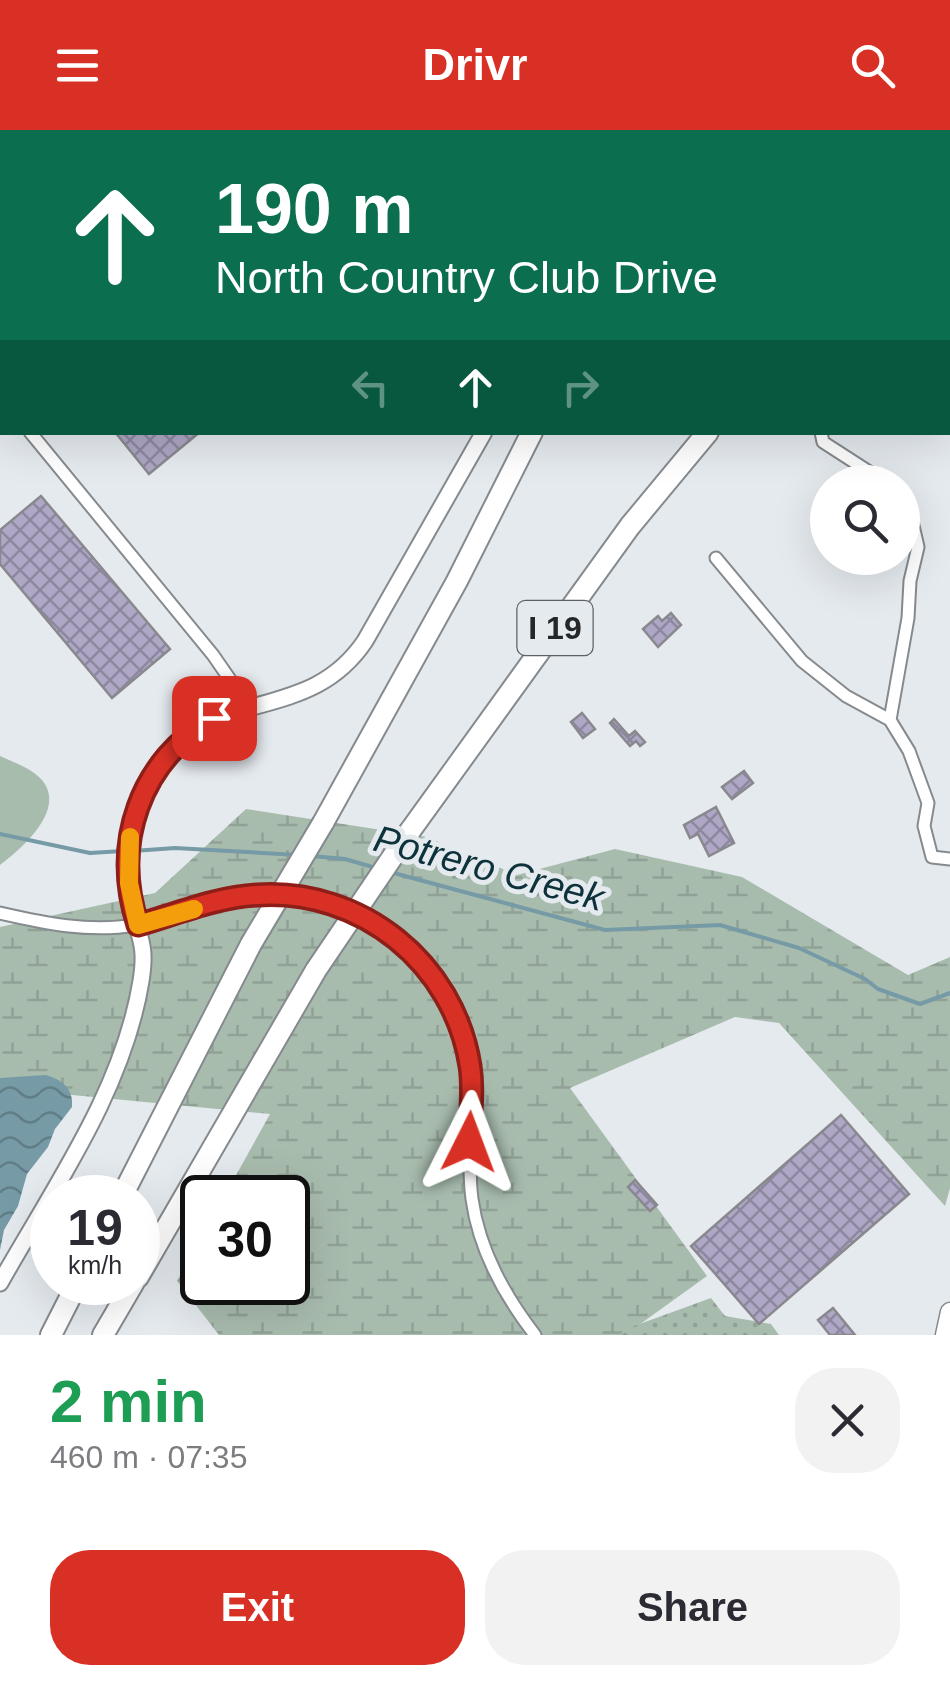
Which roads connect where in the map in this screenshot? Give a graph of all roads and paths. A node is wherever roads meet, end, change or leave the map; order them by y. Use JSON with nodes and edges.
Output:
{"nodes":[{"id":1,"x":32,"y":435,"type":"edge"},
{"id":2,"x":482,"y":435,"type":"edge"},
{"id":3,"x":530,"y":435,"type":"edge"},
{"id":4,"x":706,"y":435,"type":"edge"},
{"id":5,"x":822,"y":435,"type":"edge"},
{"id":6,"x":859,"y":465,"type":"edge"},
{"id":7,"x":716,"y":558,"type":"dead end"},
{"id":8,"x":911,"y":575,"type":"edge"},
{"id":9,"x":241,"y":708,"type":"junction"},
{"id":10,"x":890,"y":720,"type":"junction"},
{"id":11,"x":950,"y":859,"type":"edge"},
{"id":12,"x":0,"y":912,"type":"edge"},
{"id":13,"x":138,"y":925,"type":"junction"},
{"id":14,"x":133,"y":1175,"type":"edge"},
{"id":15,"x":160,"y":1239,"type":"edge"},
{"id":16,"x":0,"y":1283,"type":"edge"},
{"id":17,"x":66,"y":1305,"type":"edge"},
{"id":18,"x":121,"y":1305,"type":"edge"},
{"id":19,"x":950,"y":1312,"type":"edge"},
{"id":20,"x":51,"y":1335,"type":"edge"},
{"id":21,"x":104,"y":1335,"type":"edge"},
{"id":22,"x":535,"y":1335,"type":"edge"},
{"id":23,"x":945,"y":1335,"type":"edge"}],
"edges":[{"from":1,"to":9,"type":"street"},
{"from":2,"to":9,"type":"street"},
{"from":3,"to":14,"type":"highway","bridge":true},
{"from":4,"to":15,"type":"highway","number":"I 19","bridge":true},
{"from":5,"to":6,"type":"street"},
{"from":7,"to":10,"type":"street"},
{"from":8,"to":10,"type":"street"},
{"from":9,"to":13,"type":"street"},
{"from":10,"to":11,"type":"street"},
{"from":12,"to":13,"type":"street"},
{"from":13,"to":16,"type":"street"},
{"from":13,"to":22,"type":"street"},
{"from":17,"to":20,"type":"highway"},
{"from":18,"to":21,"type":"highway","number":"I 19"},
{"from":19,"to":23,"type":"main road"}]}
